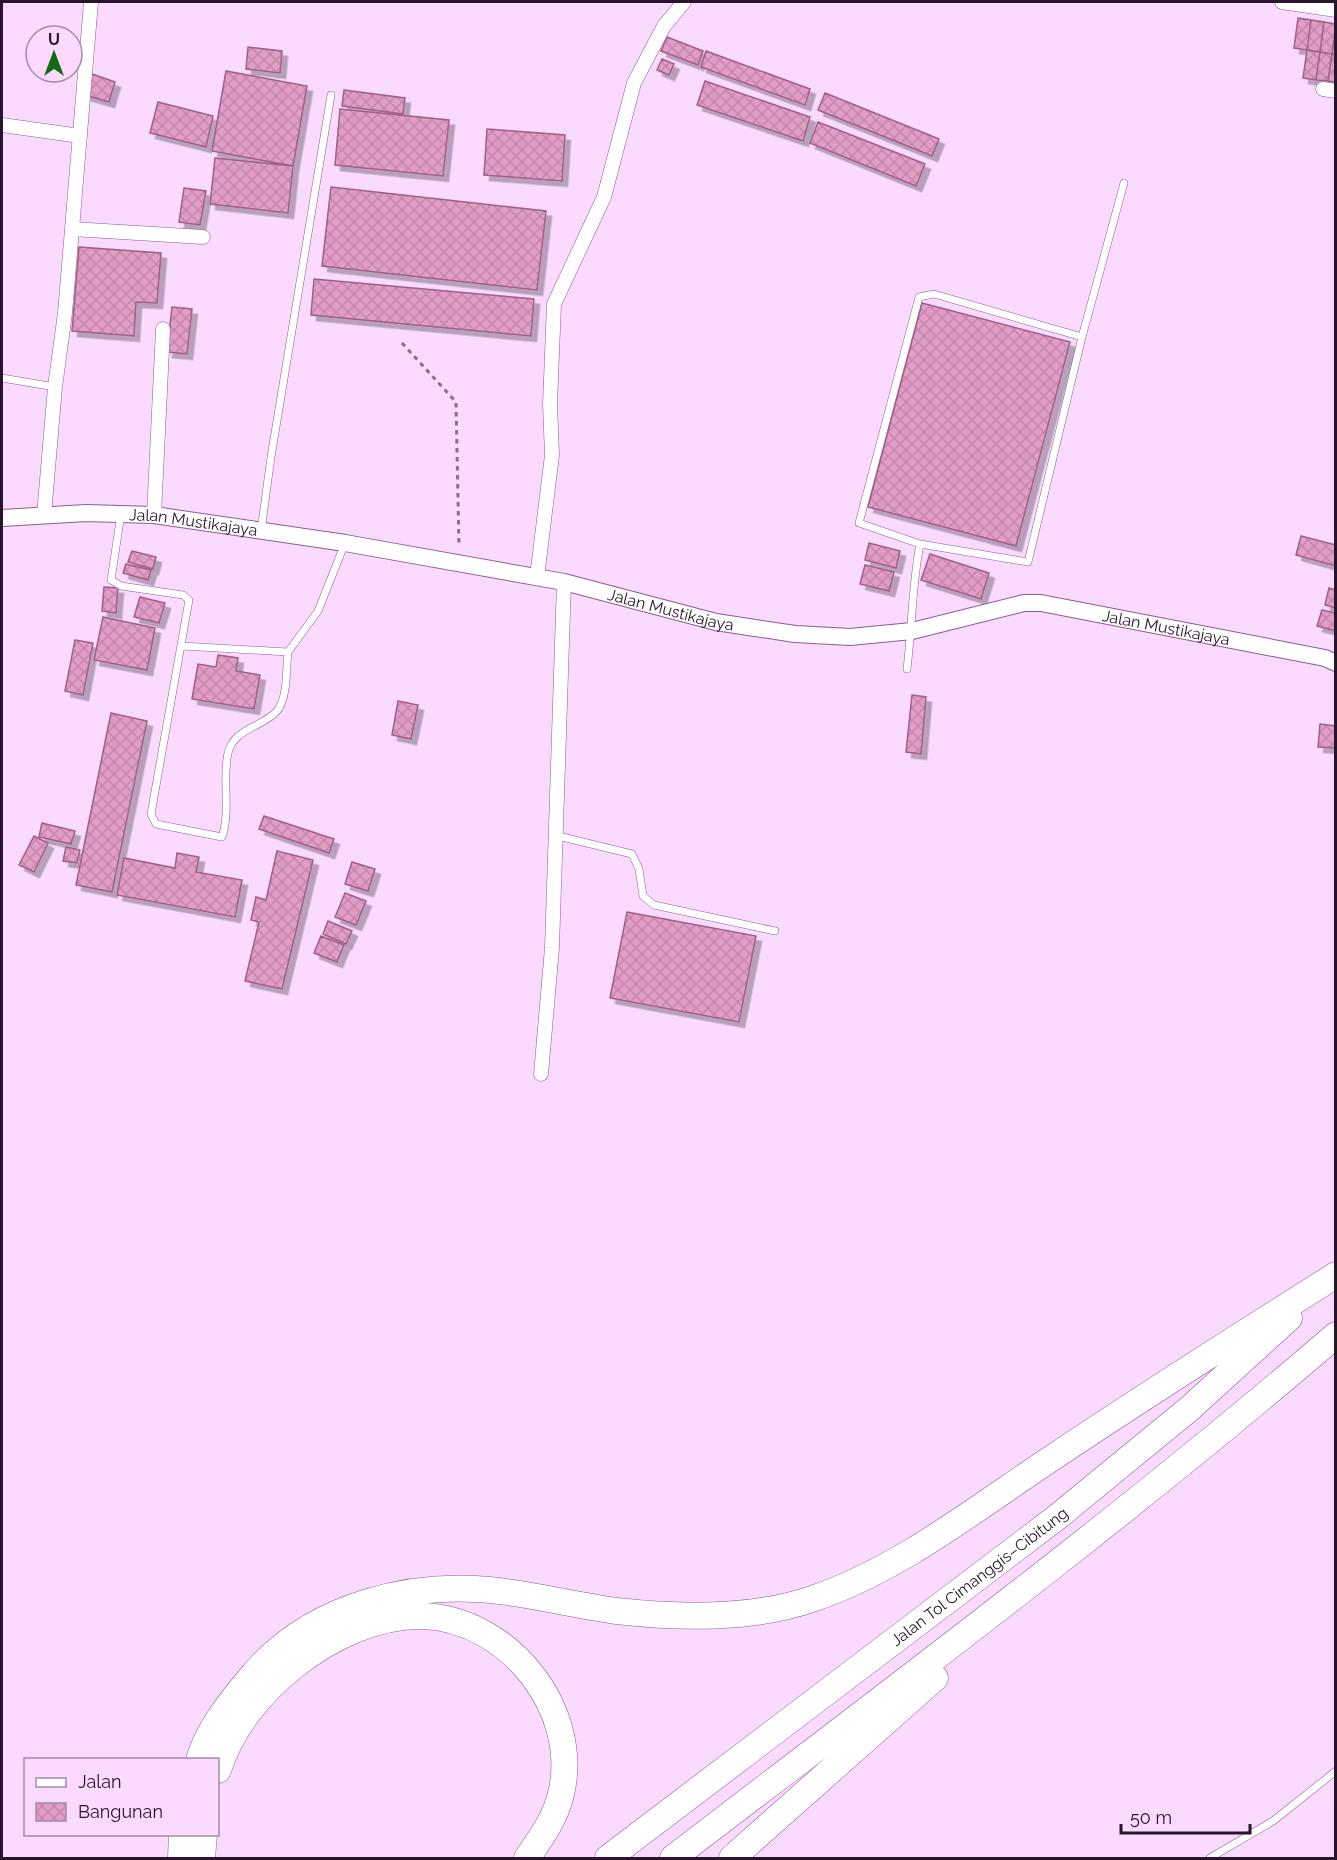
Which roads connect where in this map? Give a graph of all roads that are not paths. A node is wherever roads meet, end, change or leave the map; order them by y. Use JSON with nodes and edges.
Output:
{"nodes":[{"id":1,"x":91,"y":2,"type":"edge"},
{"id":2,"x":684,"y":2,"type":"edge"},
{"id":3,"x":1282,"y":2,"type":"edge"},
{"id":4,"x":1335,"y":10,"type":"edge"},
{"id":5,"x":332,"y":95,"type":"dead end"},
{"id":6,"x":2,"y":125,"type":"edge"},
{"id":7,"x":80,"y":136,"type":"junction"},
{"id":8,"x":1124,"y":183,"type":"dead end"},
{"id":9,"x":72,"y":229,"type":"junction"},
{"id":10,"x":203,"y":237,"type":"dead end"},
{"id":11,"x":163,"y":329,"type":"dead end"},
{"id":12,"x":1082,"y":337,"type":"junction"},
{"id":13,"x":2,"y":378,"type":"edge"},
{"id":14,"x":55,"y":387,"type":"junction"},
{"id":15,"x":122,"y":513,"type":"junction"},
{"id":16,"x":44,"y":515,"type":"junction"},
{"id":17,"x":154,"y":515,"type":"junction"},
{"id":18,"x":2,"y":518,"type":"edge"},
{"id":19,"x":261,"y":531,"type":"junction"},
{"id":20,"x":345,"y":543,"type":"junction"},
{"id":21,"x":920,"y":544,"type":"junction"},
{"id":22,"x":537,"y":577,"type":"junction"},
{"id":23,"x":564,"y":582,"type":"junction"},
{"id":24,"x":912,"y":631,"type":"junction"},
{"id":25,"x":182,"y":646,"type":"junction"},
{"id":26,"x":288,"y":652,"type":"junction"},
{"id":27,"x":1335,"y":663,"type":"edge"},
{"id":28,"x":907,"y":669,"type":"dead end"},
{"id":29,"x":554,"y":835,"type":"junction"},
{"id":30,"x":776,"y":931,"type":"dead end"},
{"id":31,"x":541,"y":1074,"type":"dead end"},
{"id":32,"x":1335,"y":1276,"type":"edge"},
{"id":33,"x":1335,"y":1335,"type":"edge"},
{"id":34,"x":1085,"y":1543,"type":"junction"},
{"id":35,"x":200,"y":1758,"type":"edge"},
{"id":36,"x":219,"y":1767,"type":"edge"},
{"id":37,"x":1335,"y":1771,"type":"edge"},
{"id":38,"x":182,"y":1836,"type":"edge"},
{"id":39,"x":204,"y":1836,"type":"edge"},
{"id":40,"x":181,"y":1858,"type":"edge"},
{"id":41,"x":202,"y":1858,"type":"edge"},
{"id":42,"x":527,"y":1858,"type":"edge"},
{"id":43,"x":608,"y":1858,"type":"edge"},
{"id":44,"x":673,"y":1858,"type":"edge"},
{"id":45,"x":732,"y":1858,"type":"edge"},
{"id":46,"x":1210,"y":1858,"type":"edge"}],
"edges":[{"from":1,"to":7,"type":"street"},
{"from":2,"to":22,"type":"street"},
{"from":3,"to":4,"type":"street"},
{"from":5,"to":19,"type":"lane"},
{"from":6,"to":7,"type":"street"},
{"from":7,"to":9,"type":"street"},
{"from":8,"to":12,"type":"lane"},
{"from":9,"to":10,"type":"street"},
{"from":9,"to":14,"type":"street"},
{"from":11,"to":17,"type":"street"},
{"from":12,"to":21,"type":"lane"},
{"from":12,"to":21,"type":"lane"},
{"from":13,"to":14,"type":"lane"},
{"from":14,"to":16,"type":"street"},
{"from":15,"to":16,"type":"street","name":"Jalan Mustikajaya"},
{"from":15,"to":17,"type":"street","name":"Jalan Mustikajaya"},
{"from":15,"to":25,"type":"lane"},
{"from":16,"to":18,"type":"street","name":"Jalan Mustikajaya"},
{"from":17,"to":19,"type":"street","name":"Jalan Mustikajaya"},
{"from":19,"to":20,"type":"street","name":"Jalan Mustikajaya"},
{"from":20,"to":22,"type":"street","name":"Jalan Mustikajaya"},
{"from":20,"to":26,"type":"lane"},
{"from":21,"to":24,"type":"lane"},
{"from":22,"to":23,"type":"street","name":"Jalan Mustikajaya"},
{"from":23,"to":24,"type":"street","name":"Jalan Mustikajaya"},
{"from":23,"to":29,"type":"street"},
{"from":24,"to":27,"type":"street","name":"Jalan Mustikajaya"},
{"from":24,"to":28,"type":"lane"},
{"from":25,"to":26,"type":"lane"},
{"from":25,"to":26,"type":"lane"},
{"from":29,"to":30,"type":"lane"},
{"from":29,"to":31,"type":"street"},
{"from":32,"to":35,"type":"highway"},
{"from":32,"to":43,"type":"highway","name":"Jalan Tol Cimanggis–Cibitung"},
{"from":33,"to":34,"type":"highway"},
{"from":34,"to":44,"type":"highway"},
{"from":34,"to":45,"type":"highway"},
{"from":36,"to":42,"type":"highway"},
{"from":37,"to":46,"type":"lane"},
{"from":38,"to":40,"type":"highway"},
{"from":39,"to":41,"type":"highway"}]}
